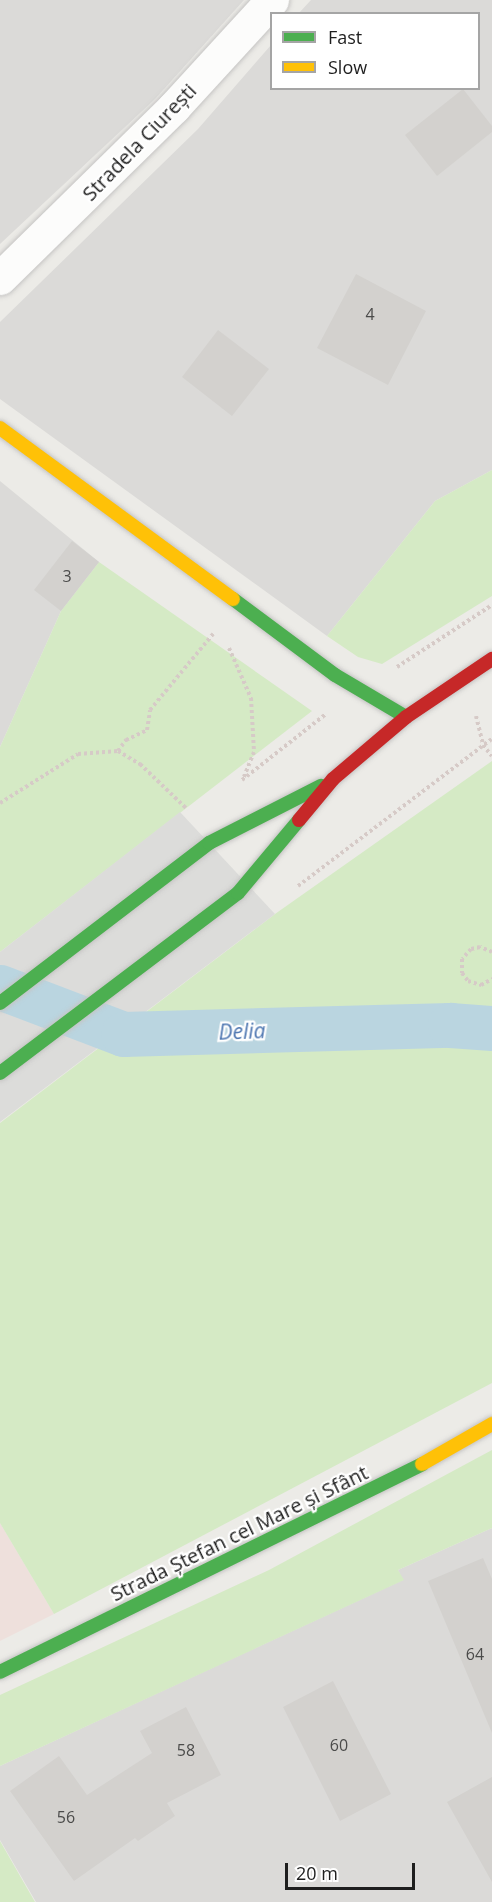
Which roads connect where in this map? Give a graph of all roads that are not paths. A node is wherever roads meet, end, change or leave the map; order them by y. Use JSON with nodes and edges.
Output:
{"nodes":[{"id":1,"x":272,"y":0,"type":"edge"},
{"id":2,"x":0,"y":278,"type":"edge"},
{"id":3,"x":0,"y":428,"type":"edge"},
{"id":4,"x":492,"y":659,"type":"edge"},
{"id":5,"x":406,"y":717,"type":"junction"},
{"id":6,"x":333,"y":779,"type":"junction"},
{"id":7,"x":0,"y":1003,"type":"edge"},
{"id":8,"x":0,"y":1073,"type":"edge"},
{"id":9,"x":492,"y":1424,"type":"edge"},
{"id":10,"x":0,"y":1672,"type":"edge"}],
"edges":[{"from":1,"to":2,"type":"street","name":"Stradela Ciurești"},
{"from":3,"to":5,"type":"main road"},
{"from":4,"to":5,"type":"main road"},
{"from":5,"to":6,"type":"main road"},
{"from":6,"to":7,"type":"main road"},
{"from":6,"to":8,"type":"main road"},
{"from":9,"to":10,"type":"main road","name":"Strada Ștefan cel Mare și Sfânt"}]}
